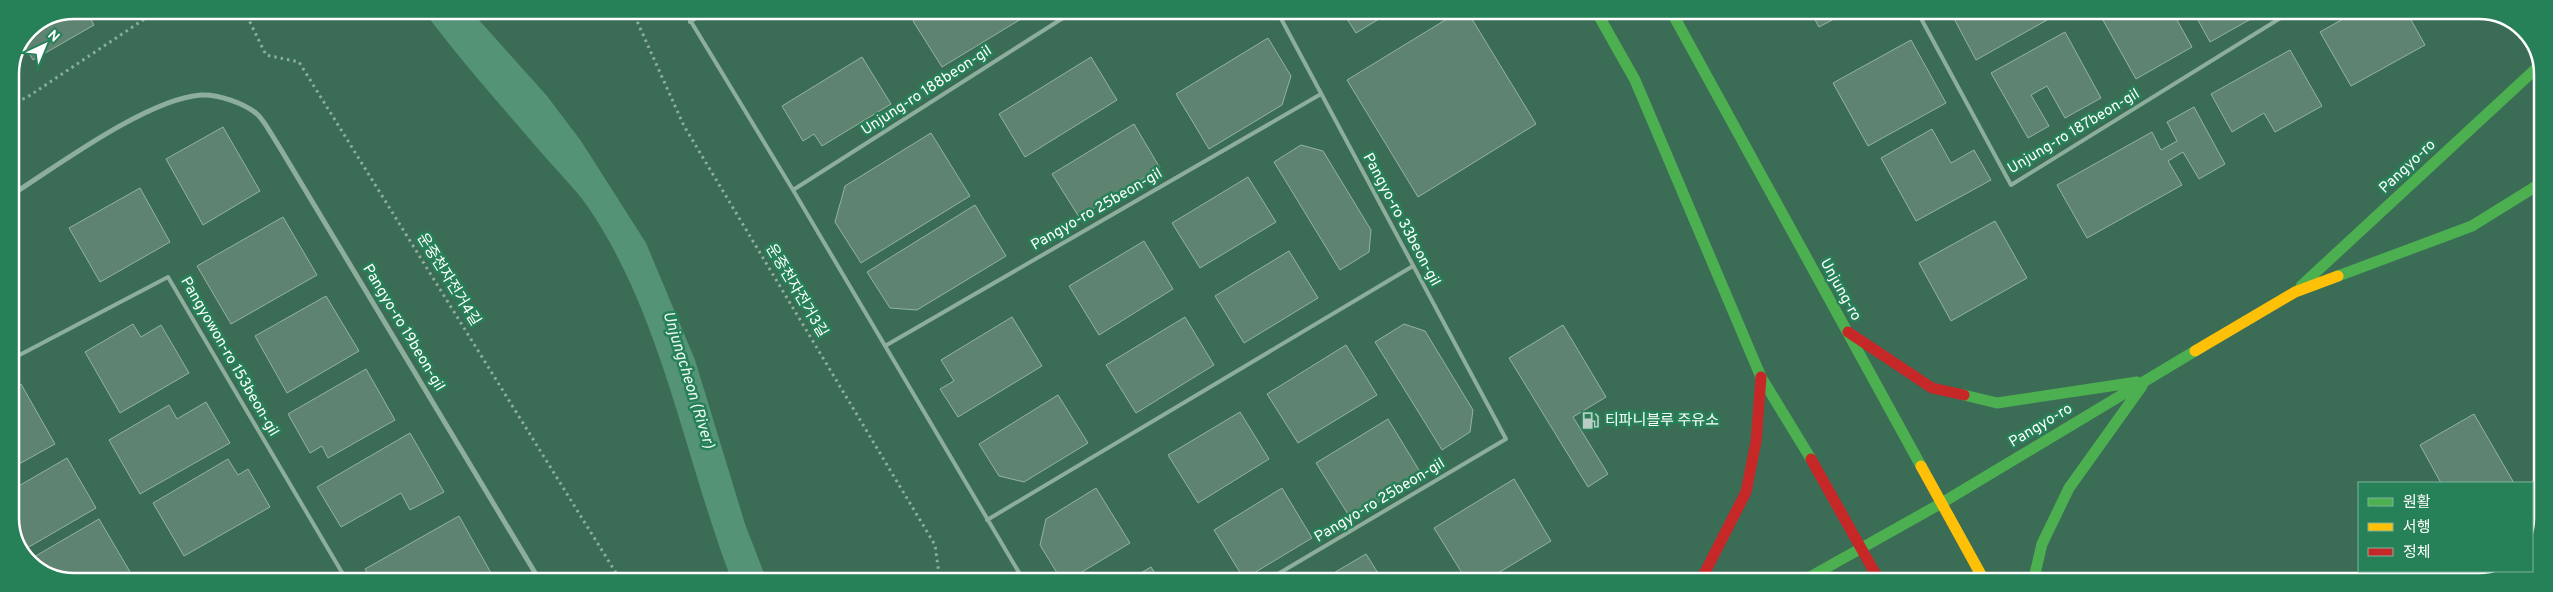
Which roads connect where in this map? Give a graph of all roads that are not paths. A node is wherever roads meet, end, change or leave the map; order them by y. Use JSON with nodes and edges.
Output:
{"nodes":[{"id":1,"x":688,"y":19,"type":"edge"},
{"id":2,"x":694,"y":19,"type":"edge"},
{"id":3,"x":1060,"y":19,"type":"edge"},
{"id":4,"x":1281,"y":19,"type":"edge"},
{"id":5,"x":1601,"y":19,"type":"edge"},
{"id":6,"x":1676,"y":19,"type":"edge"},
{"id":7,"x":1922,"y":19,"type":"edge"},
{"id":8,"x":2279,"y":19,"type":"edge"},
{"id":9,"x":690,"y":22,"type":"junction"},
{"id":10,"x":2534,"y":70,"type":"edge"},
{"id":11,"x":1321,"y":94,"type":"junction"},
{"id":12,"x":2534,"y":188,"type":"edge"},
{"id":13,"x":19,"y":190,"type":"edge"},
{"id":14,"x":793,"y":190,"type":"junction"},
{"id":15,"x":1413,"y":266,"type":"junction"},
{"id":16,"x":2295,"y":292,"type":"junction"},
{"id":17,"x":1846,"y":331,"type":"junction"},
{"id":18,"x":885,"y":346,"type":"junction"},
{"id":19,"x":19,"y":356,"type":"edge"},
{"id":20,"x":1761,"y":377,"type":"junction"},
{"id":21,"x":2146,"y":381,"type":"junction"},
{"id":22,"x":1506,"y":439,"type":"joint"},
{"id":23,"x":1940,"y":504,"type":"junction"},
{"id":24,"x":987,"y":520,"type":"junction"},
{"id":25,"x":1861,"y":550,"type":"junction"},
{"id":26,"x":342,"y":573,"type":"edge"},
{"id":27,"x":534,"y":573,"type":"edge"},
{"id":28,"x":1019,"y":573,"type":"edge"},
{"id":29,"x":1280,"y":573,"type":"edge"},
{"id":30,"x":1705,"y":573,"type":"edge"},
{"id":31,"x":1818,"y":573,"type":"edge"},
{"id":32,"x":1875,"y":573,"type":"edge"},
{"id":33,"x":1980,"y":573,"type":"edge"},
{"id":34,"x":2035,"y":573,"type":"edge"}],
"edges":[{"from":1,"to":9,"type":"lane"},
{"from":2,"to":9,"type":"lane"},
{"from":3,"to":14,"type":"lane","name":"Unjung-ro 188beon-gil"},
{"from":4,"to":11,"type":"lane","name":"Pangyo-ro 33beon-gil"},
{"from":5,"to":20,"type":"main road"},
{"from":6,"to":17,"type":"main road","name":"Unjung-ro"},
{"from":7,"to":8,"type":"lane","name":"Unjung-ro 187beon-gil"},
{"from":9,"to":14,"type":"lane"},
{"from":10,"to":16,"type":"main road","name":"Pangyo-ro"},
{"from":11,"to":15,"type":"lane","name":"Pangyo-ro 33beon-gil"},
{"from":11,"to":18,"type":"lane","name":"Pangyo-ro 25beon-gil"},
{"from":12,"to":16,"type":"main road","name":"Pangyo-ro"},
{"from":13,"to":27,"type":"street","name":"Pangyo-ro 19beon-gil"},
{"from":14,"to":18,"type":"lane"},
{"from":15,"to":22,"type":"lane","name":"Pangyo-ro 33beon-gil"},
{"from":15,"to":24,"type":"lane"},
{"from":16,"to":21,"type":"main road","name":"Pangyo-ro"},
{"from":17,"to":21,"type":"main road"},
{"from":17,"to":23,"type":"main road","name":"Unjung-ro"},
{"from":18,"to":24,"type":"lane"},
{"from":19,"to":26,"type":"lane","name":"Pangyowon-ro 153beon-gil"},
{"from":20,"to":25,"type":"main road"},
{"from":20,"to":30,"type":"main road"},
{"from":21,"to":23,"type":"main road","name":"Pangyo-ro"},
{"from":21,"to":34,"type":"main road"},
{"from":22,"to":29,"type":"lane","name":"Pangyo-ro 25beon-gil"},
{"from":23,"to":25,"type":"main road","name":"Pangyo-ro"},
{"from":23,"to":33,"type":"main road","name":"Unjung-ro"},
{"from":24,"to":28,"type":"lane"},
{"from":25,"to":31,"type":"main road","name":"Pangyo-ro"},
{"from":25,"to":32,"type":"main road"}]}
